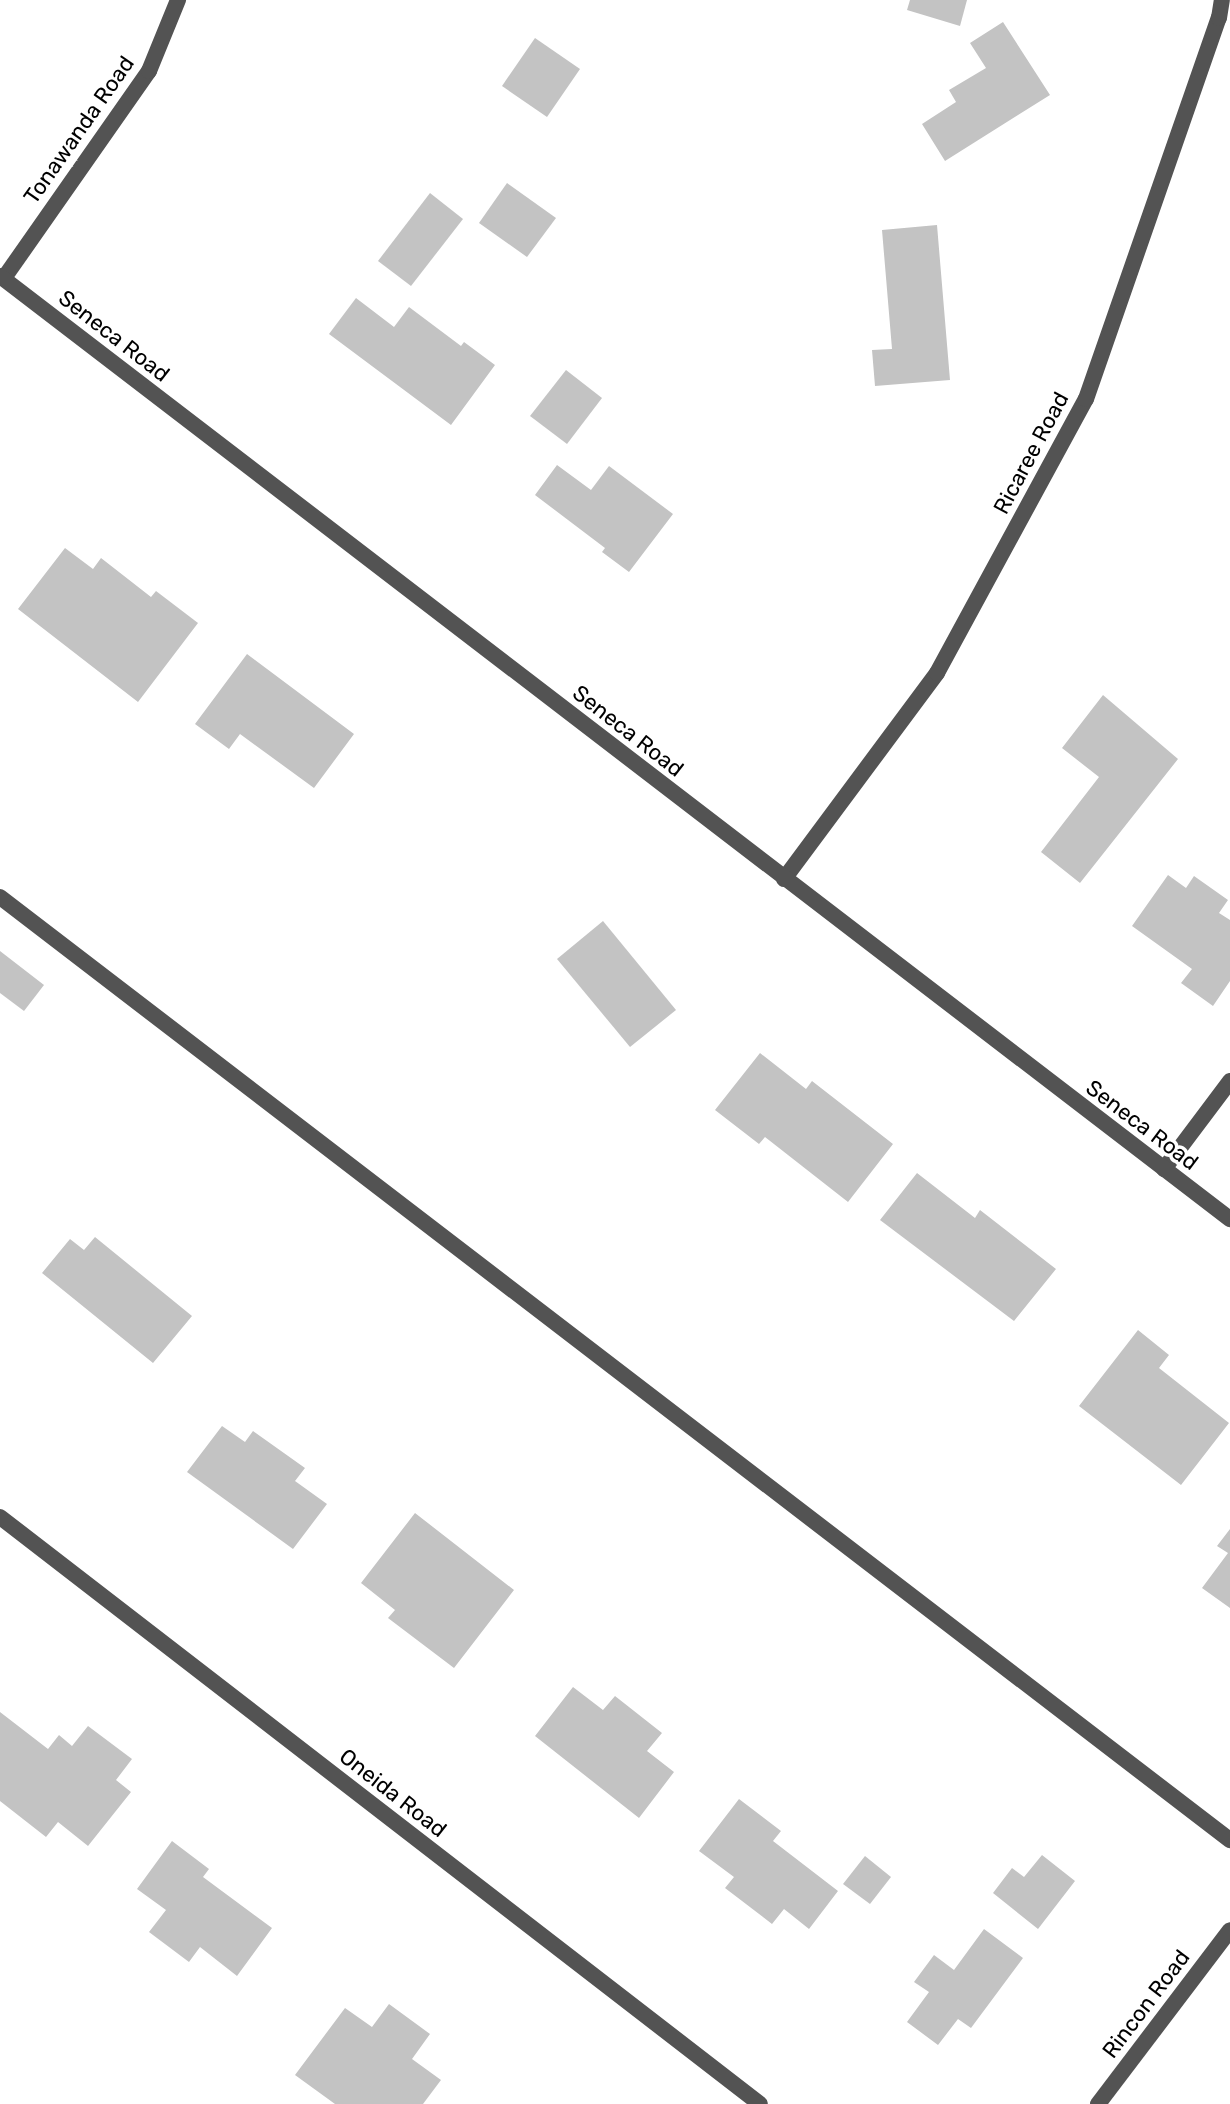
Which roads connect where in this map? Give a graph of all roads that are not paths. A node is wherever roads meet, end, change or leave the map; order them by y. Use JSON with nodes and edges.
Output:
{"nodes":[{"id":1,"x":178,"y":0,"type":"edge"},
{"id":2,"x":1222,"y":0,"type":"edge"},
{"id":3,"x":2,"y":277,"type":"edge"},
{"id":4,"x":784,"y":879,"type":"junction"},
{"id":5,"x":0,"y":897,"type":"edge"},
{"id":6,"x":1230,"y":1081,"type":"edge"},
{"id":7,"x":1164,"y":1169,"type":"junction"},
{"id":8,"x":1230,"y":1219,"type":"edge"},
{"id":9,"x":0,"y":1517,"type":"edge"},
{"id":10,"x":1230,"y":1840,"type":"edge"},
{"id":11,"x":1230,"y":1930,"type":"edge"},
{"id":12,"x":760,"y":2104,"type":"edge"},
{"id":13,"x":1098,"y":2104,"type":"edge"}],
"edges":[{"from":1,"to":3,"type":"street","name":"Tonawanda Road"},
{"from":2,"to":4,"type":"street","name":"Ricaree Road"},
{"from":3,"to":4,"type":"street","name":"Seneca Road"},
{"from":4,"to":7,"type":"street","name":"Seneca Road"},
{"from":5,"to":10,"type":"street"},
{"from":6,"to":7,"type":"street"},
{"from":7,"to":8,"type":"street","name":"Seneca Road"},
{"from":9,"to":12,"type":"street","name":"Oneida Road"},
{"from":11,"to":13,"type":"street","name":"Rincon Road"}]}
